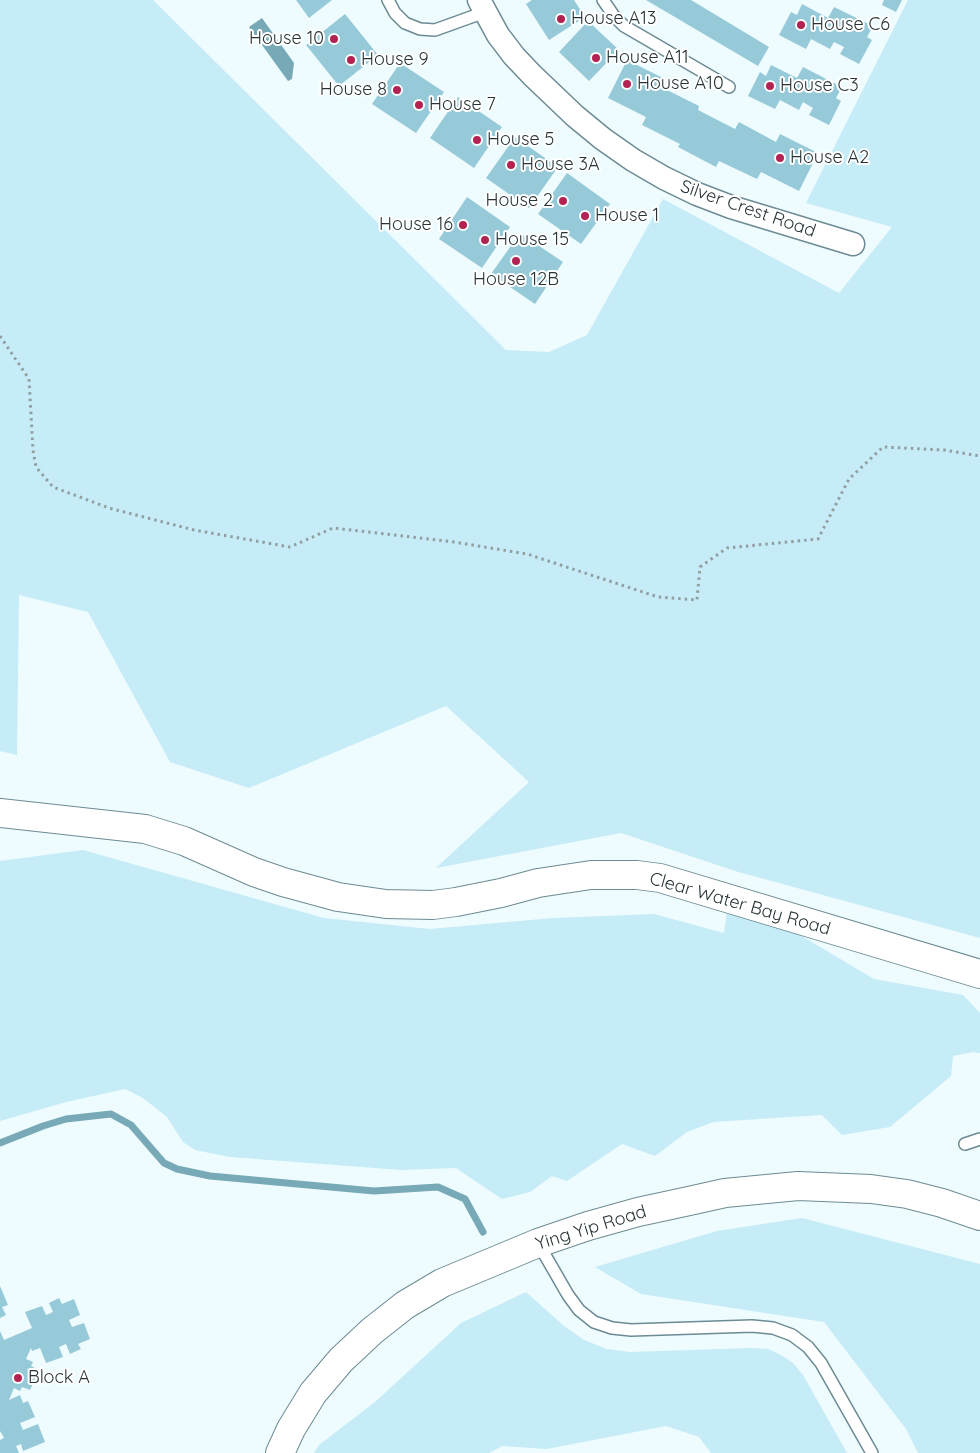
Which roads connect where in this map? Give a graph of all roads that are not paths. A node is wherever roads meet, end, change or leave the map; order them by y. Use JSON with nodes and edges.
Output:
{"nodes":[{"id":1,"x":388,"y":0,"type":"edge"},
{"id":2,"x":603,"y":0,"type":"edge"},
{"id":3,"x":482,"y":6,"type":"edge"},
{"id":4,"x":730,"y":87,"type":"dead end"},
{"id":5,"x":852,"y":244,"type":"dead end"},
{"id":6,"x":0,"y":813,"type":"edge"},
{"id":7,"x":980,"y":974,"type":"edge"},
{"id":8,"x":980,"y":1140,"type":"edge"},
{"id":9,"x":965,"y":1144,"type":"dead end"},
{"id":10,"x":980,"y":1216,"type":"edge"},
{"id":11,"x":538,"y":1243,"type":"junction"},
{"id":12,"x":280,"y":1453,"type":"edge"},
{"id":13,"x":872,"y":1453,"type":"edge"}],
"edges":[{"from":1,"to":3,"type":"lane"},
{"from":2,"to":4,"type":"lane"},
{"from":3,"to":5,"type":"street","name":"Silver Crest Road"},
{"from":6,"to":7,"type":"main road","name":"Clear Water Bay Road"},
{"from":8,"to":9,"type":"lane"},
{"from":10,"to":11,"type":"main road","name":"Ying Yip Road"},
{"from":11,"to":12,"type":"main road","name":"Ying Yip Road"},
{"from":11,"to":13,"type":"lane"}]}
